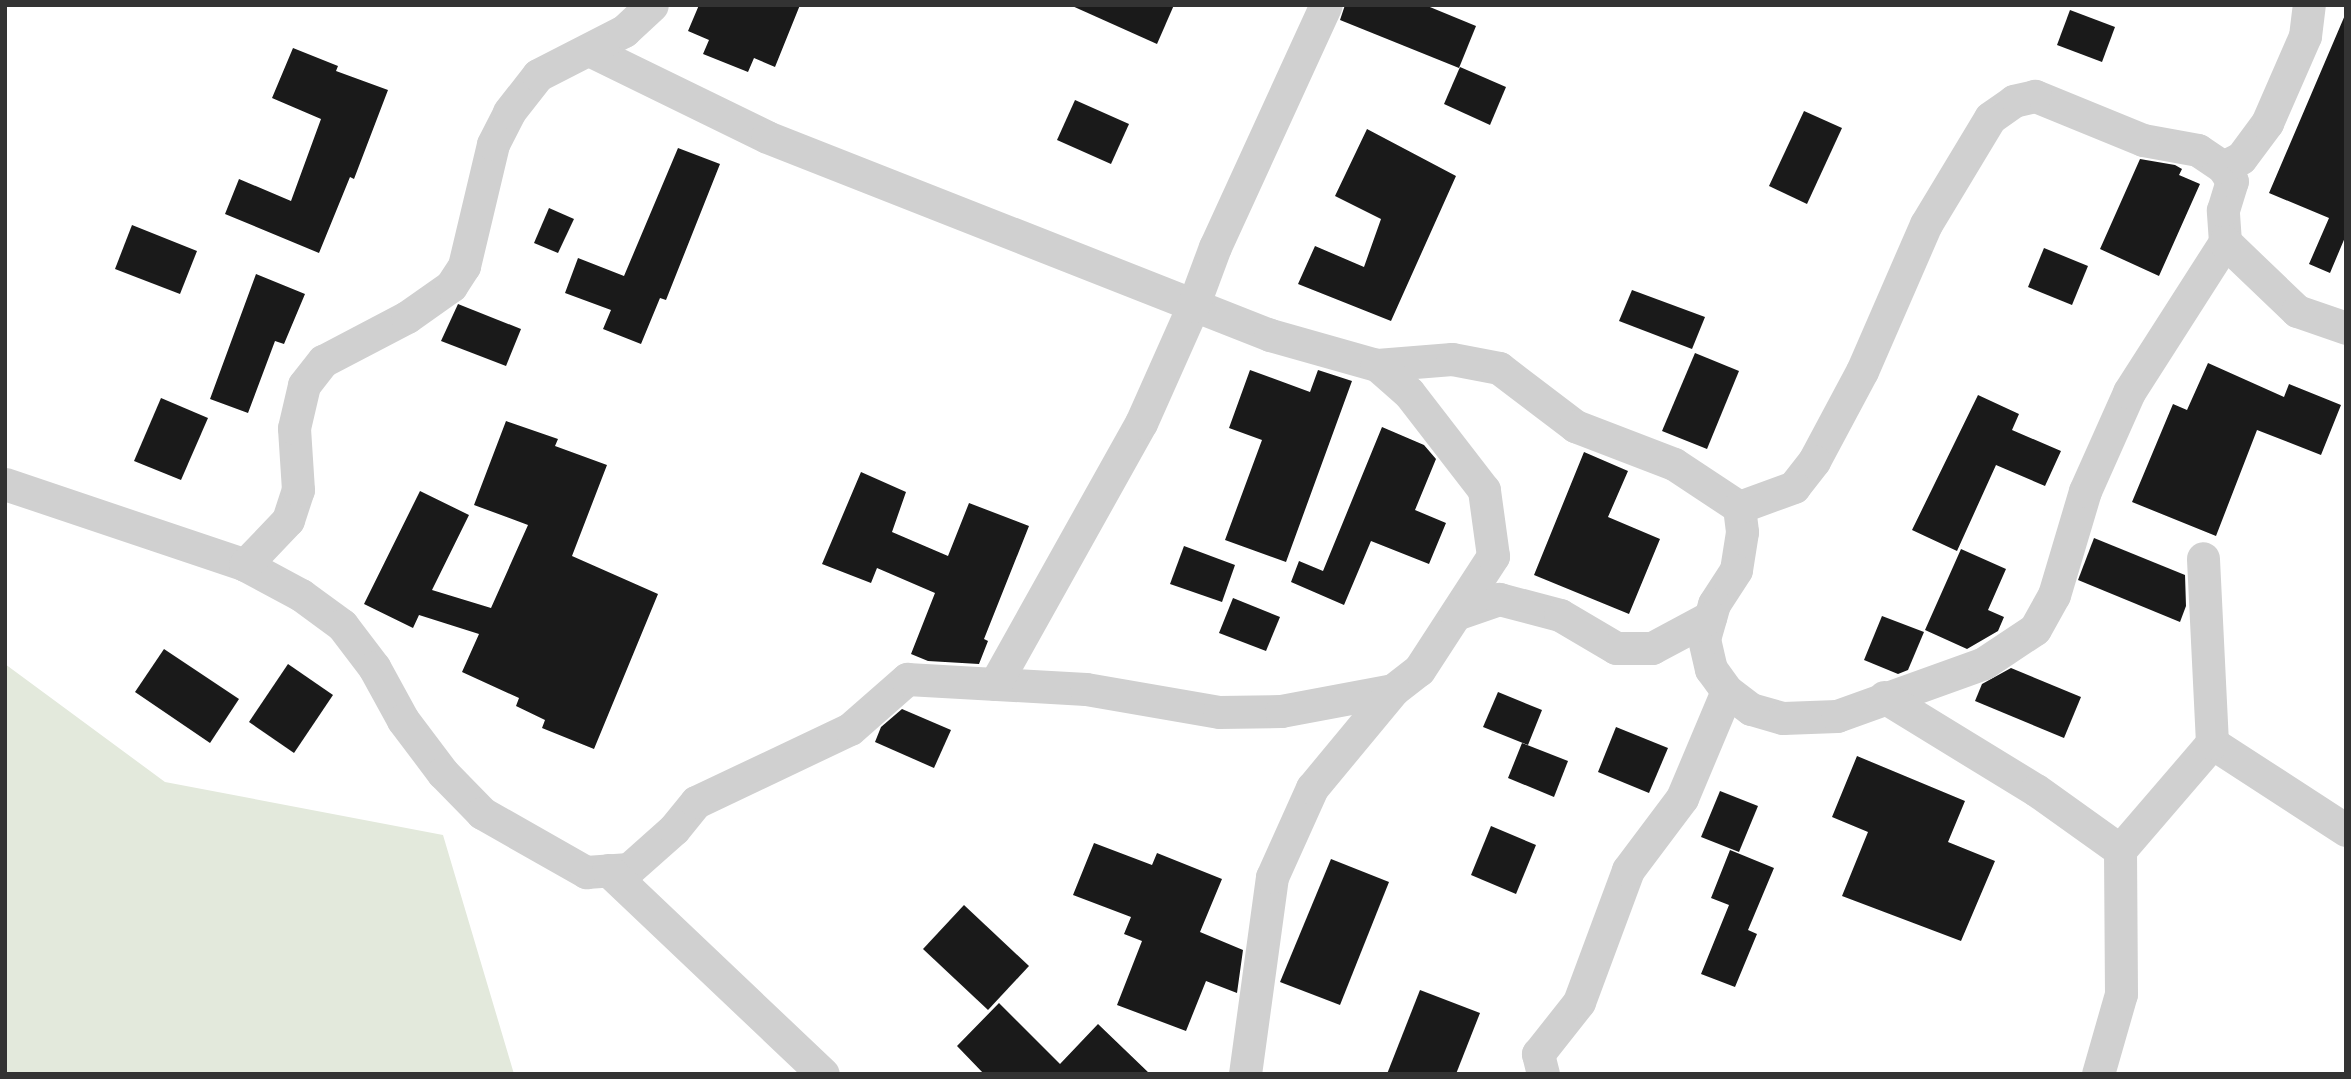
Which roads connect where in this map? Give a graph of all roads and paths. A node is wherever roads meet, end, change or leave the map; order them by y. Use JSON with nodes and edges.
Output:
{"nodes":[{"id":1,"x":652,"y":5,"type":"edge"},
{"id":2,"x":1326,"y":5,"type":"edge"},
{"id":3,"x":2309,"y":5,"type":"edge"},
{"id":4,"x":589,"y":50,"type":"junction"},
{"id":5,"x":2223,"y":167,"type":"junction"},
{"id":6,"x":2225,"y":242,"type":"junction"},
{"id":7,"x":1193,"y":306,"type":"junction"},
{"id":8,"x":2346,"y":328,"type":"edge"},
{"id":9,"x":1377,"y":365,"type":"junction"},
{"id":10,"x":5,"y":484,"type":"edge"},
{"id":11,"x":1739,"y":507,"type":"junction"},
{"id":12,"x":2203,"y":558,"type":"dead end"},
{"id":13,"x":245,"y":565,"type":"junction"},
{"id":14,"x":1456,"y":614,"type":"junction"},
{"id":15,"x":1710,"y":617,"type":"junction"},
{"id":16,"x":995,"y":684,"type":"junction"},
{"id":17,"x":1393,"y":690,"type":"junction"},
{"id":18,"x":1727,"y":691,"type":"junction"},
{"id":19,"x":1884,"y":697,"type":"junction"},
{"id":20,"x":2212,"y":743,"type":"junction"},
{"id":21,"x":2346,"y":830,"type":"edge"},
{"id":22,"x":2120,"y":850,"type":"junction"},
{"id":23,"x":608,"y":870,"type":"junction"},
{"id":24,"x":823,"y":1074,"type":"edge"},
{"id":25,"x":1245,"y":1074,"type":"edge"},
{"id":26,"x":1543,"y":1074,"type":"edge"},
{"id":27,"x":2098,"y":1074,"type":"edge"}],
"edges":[{"from":1,"to":4,"type":"street"},
{"from":2,"to":7,"type":"street"},
{"from":3,"to":5,"type":"street"},
{"from":4,"to":7,"type":"street"},
{"from":4,"to":13,"type":"street"},
{"from":5,"to":6,"type":"street"},
{"from":5,"to":11,"type":"street"},
{"from":6,"to":8,"type":"street"},
{"from":6,"to":19,"type":"street"},
{"from":7,"to":9,"type":"street"},
{"from":7,"to":16,"type":"street"},
{"from":9,"to":11,"type":"street"},
{"from":9,"to":14,"type":"street"},
{"from":10,"to":13,"type":"street"},
{"from":11,"to":15,"type":"street"},
{"from":12,"to":20,"type":"street"},
{"from":13,"to":23,"type":"street"},
{"from":14,"to":15,"type":"street"},
{"from":14,"to":17,"type":"street"},
{"from":15,"to":18,"type":"street"},
{"from":16,"to":17,"type":"street"},
{"from":16,"to":23,"type":"street"},
{"from":17,"to":25,"type":"street"},
{"from":18,"to":19,"type":"street"},
{"from":18,"to":26,"type":"street"},
{"from":19,"to":22,"type":"street"},
{"from":20,"to":21,"type":"street"},
{"from":20,"to":22,"type":"street"},
{"from":22,"to":27,"type":"street"},
{"from":23,"to":24,"type":"street"}]}
